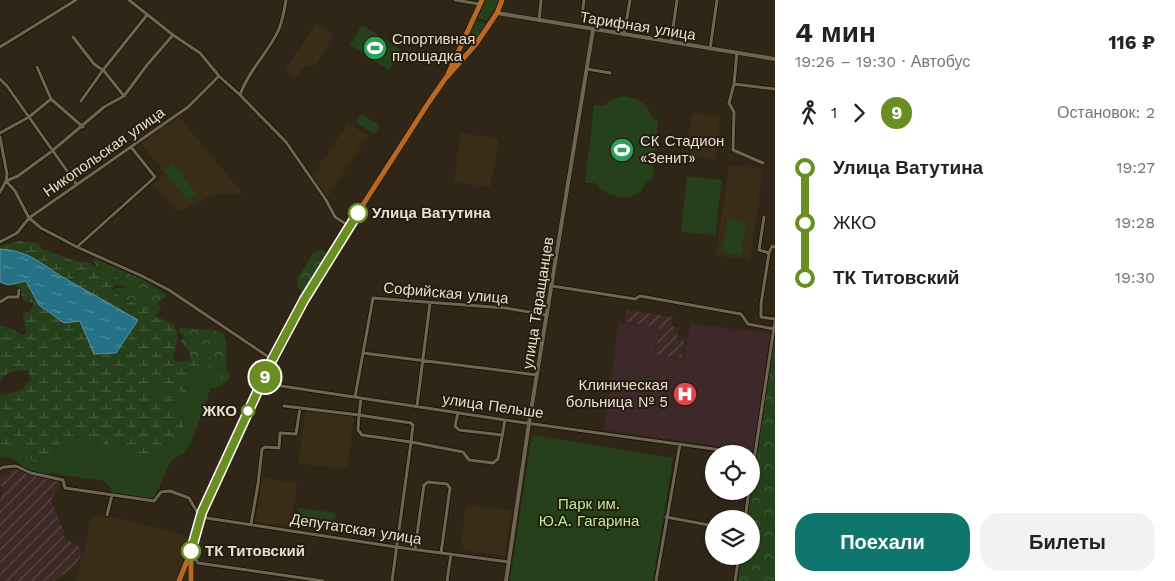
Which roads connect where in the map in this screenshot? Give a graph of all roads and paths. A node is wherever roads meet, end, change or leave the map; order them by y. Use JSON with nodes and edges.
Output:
{"nodes":[{"id":1,"x":76,"y":0,"type":"edge"},
{"id":2,"x":129,"y":0,"type":"edge"},
{"id":3,"x":286,"y":0,"type":"edge"},
{"id":4,"x":455,"y":0,"type":"edge"},
{"id":5,"x":502,"y":0,"type":"edge"},
{"id":6,"x":541,"y":0,"type":"edge"},
{"id":7,"x":584,"y":0,"type":"edge"},
{"id":8,"x":630,"y":0,"type":"edge"},
{"id":9,"x":677,"y":0,"type":"edge"},
{"id":10,"x":717,"y":0,"type":"edge"},
{"id":11,"x":481,"y":2,"type":"edge"},
{"id":12,"x":497,"y":13,"type":"junction"},
{"id":13,"x":147,"y":15,"type":"junction"},
{"id":14,"x":582,"y":16,"type":"dead end"},
{"id":15,"x":539,"y":22,"type":"junction"},
{"id":16,"x":593,"y":30,"type":"junction"},
{"id":17,"x":172,"y":35,"type":"junction"},
{"id":18,"x":624,"y":35,"type":"junction"},
{"id":19,"x":74,"y":37,"type":"dead end"},
{"id":20,"x":464,"y":37,"type":"junction"},
{"id":21,"x":671,"y":42,"type":"junction"},
{"id":22,"x":476,"y":44,"type":"junction"},
{"id":23,"x":0,"y":47,"type":"edge"},
{"id":24,"x":710,"y":49,"type":"junction"},
{"id":25,"x":737,"y":52,"type":"junction"},
{"id":26,"x":775,"y":59,"type":"edge"},
{"id":27,"x":37,"y":67,"type":"dead end"},
{"id":28,"x":587,"y":69,"type":"junction"},
{"id":29,"x":103,"y":70,"type":"junction"},
{"id":30,"x":610,"y":73,"type":"dead end"},
{"id":31,"x":219,"y":76,"type":"junction"},
{"id":32,"x":445,"y":79,"type":"junction"},
{"id":33,"x":0,"y":80,"type":"edge"},
{"id":34,"x":734,"y":84,"type":"junction"},
{"id":35,"x":775,"y":89,"type":"edge"},
{"id":36,"x":240,"y":94,"type":"junction"},
{"id":37,"x":124,"y":96,"type":"junction"},
{"id":38,"x":51,"y":98,"type":"junction"},
{"id":39,"x":81,"y":101,"type":"dead end"},
{"id":40,"x":29,"y":117,"type":"junction"},
{"id":41,"x":83,"y":127,"type":"junction"},
{"id":42,"x":0,"y":135,"type":"edge"},
{"id":43,"x":131,"y":146,"type":"junction"},
{"id":44,"x":52,"y":151,"type":"junction"},
{"id":45,"x":763,"y":163,"type":"dead end"},
{"id":46,"x":6,"y":181,"type":"junction"},
{"id":47,"x":0,"y":182,"type":"edge"},
{"id":48,"x":77,"y":185,"type":"junction"},
{"id":49,"x":0,"y":192,"type":"edge"},
{"id":50,"x":764,"y":217,"type":"dead end"},
{"id":51,"x":29,"y":218,"type":"junction"},
{"id":52,"x":349,"y":226,"type":"junction"},
{"id":53,"x":0,"y":242,"type":"edge"},
{"id":54,"x":775,"y":246,"type":"edge"},
{"id":55,"x":77,"y":247,"type":"junction"},
{"id":56,"x":769,"y":252,"type":"junction"},
{"id":57,"x":552,"y":286,"type":"junction"},
{"id":58,"x":19,"y":290,"type":"dead end"},
{"id":59,"x":0,"y":302,"type":"edge"},
{"id":60,"x":430,"y":303,"type":"junction"},
{"id":61,"x":547,"y":315,"type":"junction"},
{"id":62,"x":775,"y":320,"type":"edge"},
{"id":63,"x":774,"y":328,"type":"edge"},
{"id":64,"x":363,"y":352,"type":"junction"},
{"id":65,"x":272,"y":360,"type":"junction"},
{"id":66,"x":424,"y":360,"type":"junction"},
{"id":67,"x":537,"y":375,"type":"junction"},
{"id":68,"x":262,"y":383,"type":"junction"},
{"id":69,"x":355,"y":396,"type":"junction"},
{"id":70,"x":361,"y":398,"type":"junction"},
{"id":71,"x":284,"y":406,"type":"dead end"},
{"id":72,"x":417,"y":406,"type":"junction"},
{"id":73,"x":300,"y":408,"type":"junction"},
{"id":74,"x":458,"y":412,"type":"junction"},
{"id":75,"x":359,"y":415,"type":"junction"},
{"id":76,"x":505,"y":420,"type":"junction"},
{"id":77,"x":529,"y":423,"type":"junction"},
{"id":78,"x":502,"y":436,"type":"junction"},
{"id":79,"x":411,"y":442,"type":"junction"},
{"id":80,"x":680,"y":444,"type":"junction"},
{"id":81,"x":754,"y":445,"type":"edge"},
{"id":82,"x":705,"y":447,"type":"edge"},
{"id":83,"x":0,"y":469,"type":"edge"},
{"id":84,"x":112,"y":495,"type":"junction"},
{"id":85,"x":107,"y":515,"type":"dead end"},
{"id":86,"x":200,"y":517,"type":"junction"},
{"id":87,"x":666,"y":517,"type":"junction"},
{"id":88,"x":251,"y":524,"type":"junction"},
{"id":89,"x":705,"y":524,"type":"edge"},
{"id":90,"x":396,"y":547,"type":"junction"},
{"id":91,"x":415,"y":549,"type":"junction"},
{"id":92,"x":191,"y":551,"type":"junction"},
{"id":93,"x":441,"y":553,"type":"junction"},
{"id":94,"x":451,"y":554,"type":"junction"},
{"id":95,"x":509,"y":562,"type":"junction"},
{"id":96,"x":738,"y":565,"type":"edge"},
{"id":97,"x":179,"y":581,"type":"edge"},
{"id":98,"x":191,"y":581,"type":"edge"},
{"id":99,"x":323,"y":581,"type":"edge"},
{"id":100,"x":392,"y":581,"type":"edge"},
{"id":101,"x":448,"y":581,"type":"edge"},
{"id":102,"x":506,"y":581,"type":"edge"},
{"id":103,"x":656,"y":581,"type":"edge"},
{"id":104,"x":735,"y":581,"type":"edge"}],
"edges":[{"from":1,"to":23,"type":"street"},
{"from":2,"to":13,"type":"street"},
{"from":3,"to":36,"type":"street"},
{"from":4,"to":11,"type":"street"},
{"from":5,"to":12,"type":"highway"},
{"from":6,"to":15,"type":"street"},
{"from":7,"to":14,"type":"street"},
{"from":8,"to":18,"type":"street"},
{"from":9,"to":21,"type":"street"},
{"from":10,"to":24,"type":"street"},
{"from":11,"to":20,"type":"highway"},
{"from":12,"to":15,"type":"street","name":"Тарифная улица"},
{"from":12,"to":22,"type":"highway"},
{"from":13,"to":17,"type":"street"},
{"from":13,"to":29,"type":"street"},
{"from":15,"to":16,"type":"street","name":"Тарифная улица"},
{"from":16,"to":18,"type":"street","name":"Тарифная улица"},
{"from":16,"to":28,"type":"street","name":"улица Таращанцев"},
{"from":17,"to":31,"type":"street"},
{"from":17,"to":37,"type":"street"},
{"from":18,"to":21,"type":"street","name":"Тарифная улица"},
{"from":19,"to":29,"type":"street"},
{"from":20,"to":22,"type":"highway"},
{"from":20,"to":32,"type":"highway"},
{"from":21,"to":24,"type":"street","name":"Тарифная улица"},
{"from":22,"to":32,"type":"highway"},
{"from":24,"to":25,"type":"street","name":"Тарифная улица"},
{"from":25,"to":26,"type":"street","name":"Тарифная улица"},
{"from":25,"to":34,"type":"street"},
{"from":27,"to":38,"type":"street"},
{"from":28,"to":30,"type":"street"},
{"from":28,"to":57,"type":"street","name":"улица Таращанцев"},
{"from":29,"to":37,"type":"street"},
{"from":29,"to":39,"type":"street"},
{"from":31,"to":36,"type":"street"},
{"from":31,"to":43,"type":"street","name":"Никопольская улица"},
{"from":32,"to":52,"type":"highway"},
{"from":33,"to":40,"type":"street"},
{"from":34,"to":35,"type":"street"},
{"from":34,"to":45,"type":"street"},
{"from":36,"to":52,"type":"street"},
{"from":37,"to":41,"type":"street"},
{"from":38,"to":40,"type":"street"},
{"from":38,"to":41,"type":"street"},
{"from":40,"to":42,"type":"street"},
{"from":40,"to":44,"type":"street"},
{"from":41,"to":44,"type":"street"},
{"from":42,"to":46,"type":"street"},
{"from":43,"to":48,"type":"street","name":"Никопольская улица"},
{"from":43,"to":55,"type":"street"},
{"from":44,"to":46,"type":"street"},
{"from":44,"to":48,"type":"street"},
{"from":46,"to":47,"type":"street"},
{"from":46,"to":49,"type":"street"},
{"from":46,"to":51,"type":"street"},
{"from":48,"to":51,"type":"street","name":"Никопольская улица"},
{"from":50,"to":56,"type":"street"},
{"from":51,"to":53,"type":"street","name":"Никопольская улица"},
{"from":51,"to":55,"type":"street"},
{"from":52,"to":65,"type":"highway"},
{"from":54,"to":56,"type":"street"},
{"from":55,"to":65,"type":"street"},
{"from":56,"to":62,"type":"street"},
{"from":57,"to":61,"type":"street","name":"улица Таращанцев"},
{"from":57,"to":63,"type":"street"},
{"from":58,"to":59,"type":"street"},
{"from":60,"to":61,"type":"street","name":"Софийская улица"},
{"from":60,"to":64,"type":"street","name":"Софийская улица"},
{"from":60,"to":66,"type":"street"},
{"from":61,"to":67,"type":"street","name":"улица Таращанцев"},
{"from":62,"to":63,"type":"street"},
{"from":63,"to":81,"type":"street"},
{"from":64,"to":66,"type":"street"},
{"from":64,"to":69,"type":"street"},
{"from":65,"to":68,"type":"highway"},
{"from":66,"to":67,"type":"street"},
{"from":66,"to":72,"type":"street"},
{"from":67,"to":77,"type":"street","name":"улица Таращанцев"},
{"from":68,"to":69,"type":"street","name":"улица Пельше"},
{"from":68,"to":86,"type":"highway"},
{"from":69,"to":70,"type":"street","name":"улица Пельше"},
{"from":70,"to":72,"type":"street","name":"улица Пельше"},
{"from":70,"to":75,"type":"street"},
{"from":71,"to":73,"type":"street"},
{"from":72,"to":74,"type":"street","name":"улица Пельше"},
{"from":73,"to":75,"type":"street"},
{"from":73,"to":88,"type":"street"},
{"from":74,"to":76,"type":"street","name":"улица Пельше"},
{"from":74,"to":78,"type":"street"},
{"from":75,"to":79,"type":"street"},
{"from":75,"to":79,"type":"street"},
{"from":76,"to":77,"type":"street","name":"улица Пельше"},
{"from":76,"to":78,"type":"street"},
{"from":77,"to":80,"type":"street","name":"улица Пельше"},
{"from":77,"to":95,"type":"street","name":"улица Таращанцев"},
{"from":78,"to":79,"type":"street"},
{"from":79,"to":90,"type":"street"},
{"from":80,"to":82,"type":"street","name":"улица Пельше"},
{"from":80,"to":87,"type":"street"},
{"from":83,"to":84,"type":"street"},
{"from":84,"to":85,"type":"street"},
{"from":84,"to":86,"type":"street"},
{"from":86,"to":88,"type":"street","name":"Депутатская улица"},
{"from":86,"to":92,"type":"highway"},
{"from":87,"to":89,"type":"street"},
{"from":87,"to":103,"type":"street"},
{"from":88,"to":90,"type":"street","name":"Депутатская улица"},
{"from":90,"to":91,"type":"street","name":"Депутатская улица"},
{"from":90,"to":100,"type":"street"},
{"from":91,"to":93,"type":"street","name":"Депутатская улица"},
{"from":91,"to":93,"type":"street"},
{"from":92,"to":97,"type":"highway"},
{"from":92,"to":98,"type":"highway"},
{"from":92,"to":99,"type":"street"},
{"from":93,"to":94,"type":"street","name":"Депутатская улица"},
{"from":94,"to":95,"type":"street","name":"Депутатская улица"},
{"from":94,"to":101,"type":"street"},
{"from":95,"to":102,"type":"street","name":"улица Таращанцев"},
{"from":96,"to":104,"type":"street"}]}
